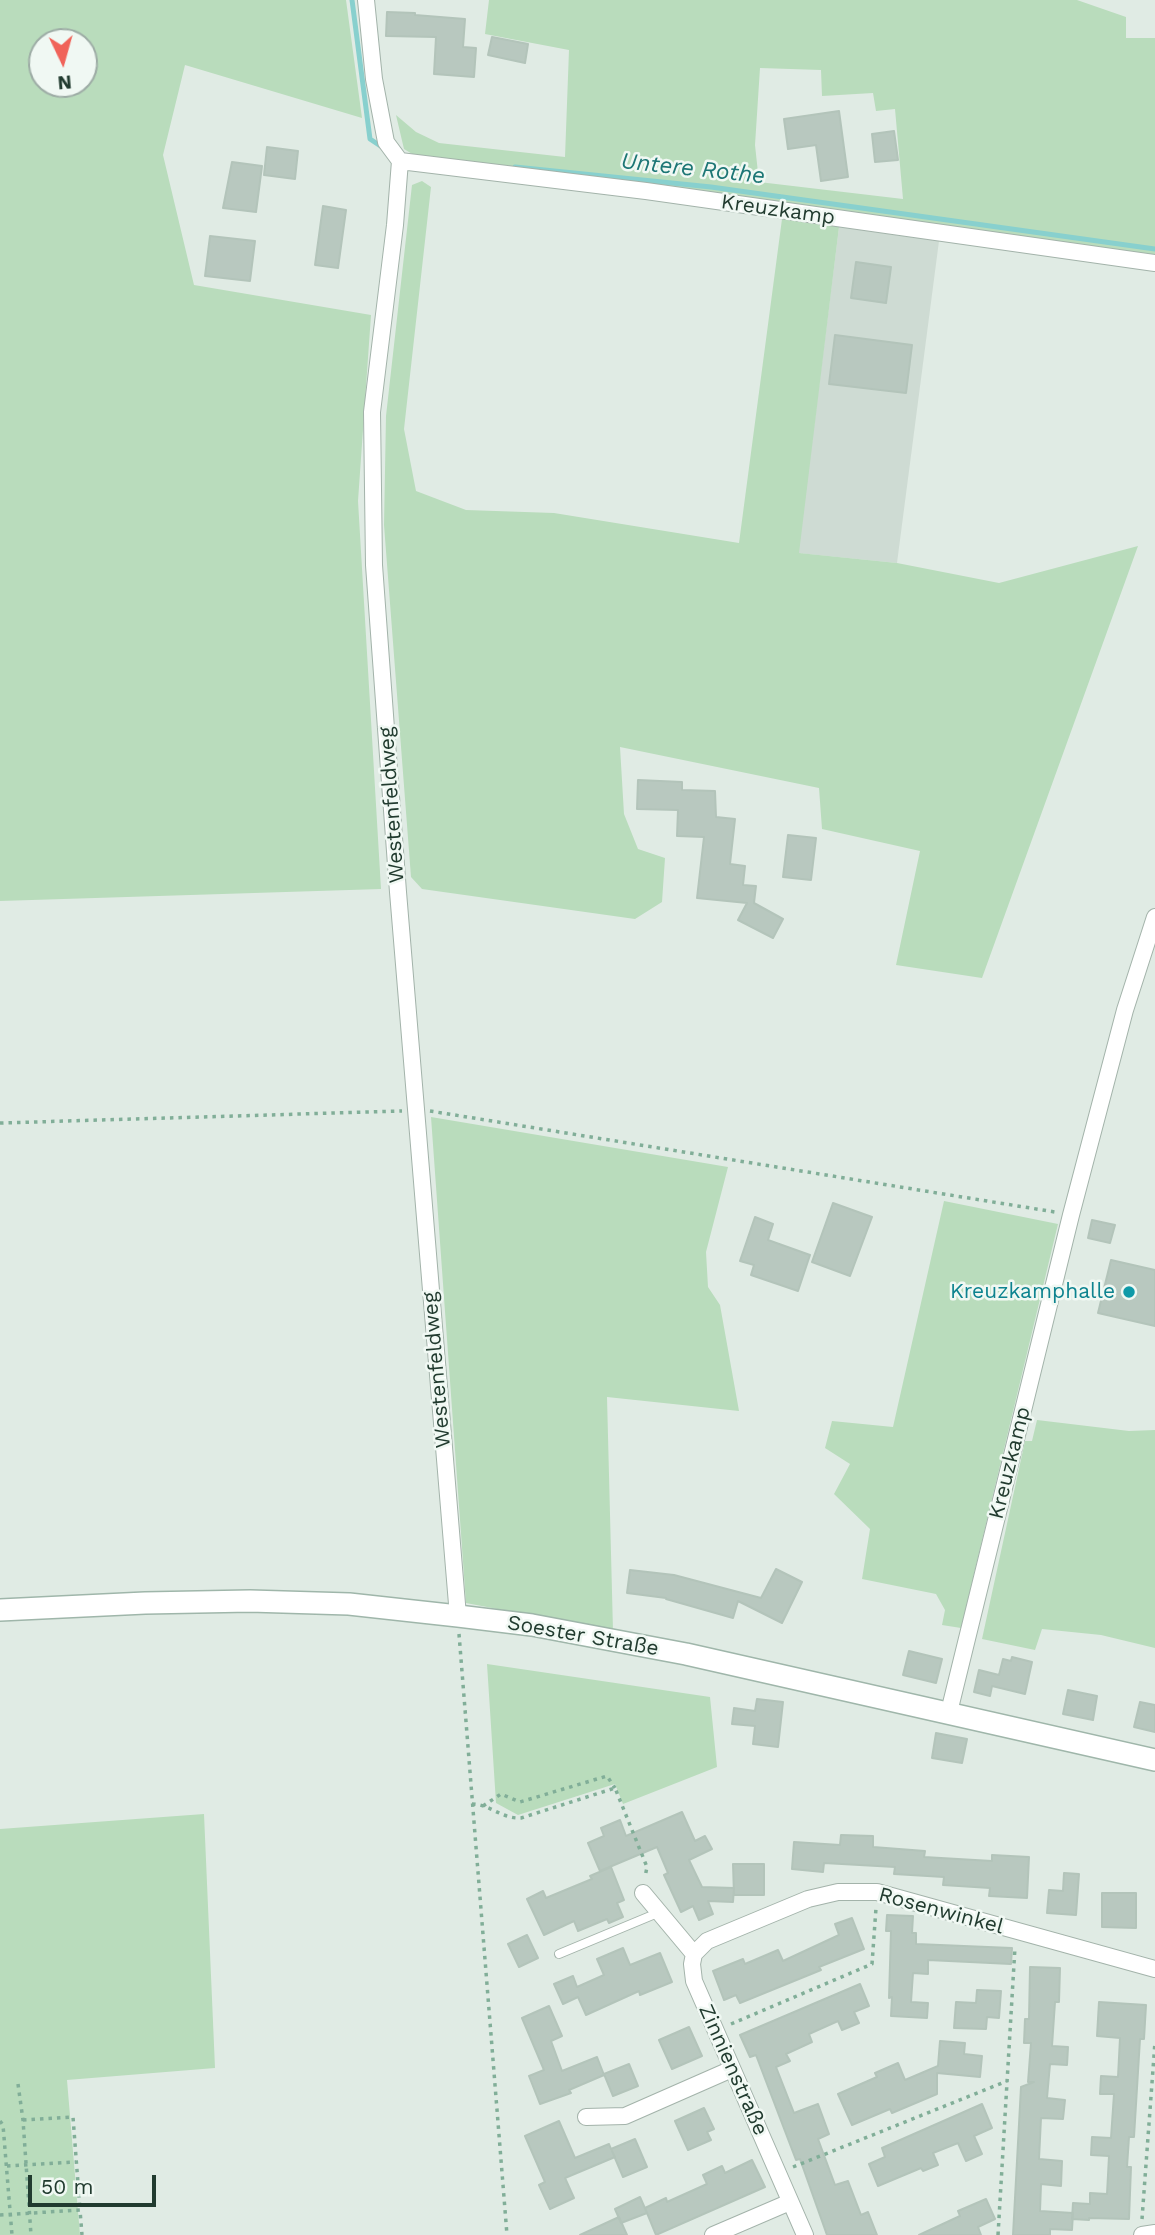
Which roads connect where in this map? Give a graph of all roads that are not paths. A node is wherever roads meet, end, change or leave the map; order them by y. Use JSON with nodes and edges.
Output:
{"nodes":[{"id":1,"x":366,"y":0,"type":"edge"},
{"id":2,"x":400,"y":161,"type":"junction"},
{"id":3,"x":1155,"y":263,"type":"edge"},
{"id":4,"x":1155,"y":917,"type":"edge"},
{"id":5,"x":0,"y":1610,"type":"edge"},
{"id":6,"x":458,"y":1616,"type":"junction"},
{"id":7,"x":949,"y":1712,"type":"junction"},
{"id":8,"x":1155,"y":1760,"type":"edge"},
{"id":9,"x":643,"y":1893,"type":"road end"},
{"id":10,"x":660,"y":1912,"type":"junction"},
{"id":11,"x":694,"y":1954,"type":"junction"},
{"id":12,"x":559,"y":1955,"type":"dead end"},
{"id":13,"x":1155,"y":1969,"type":"edge"},
{"id":14,"x":732,"y":2069,"type":"junction"},
{"id":15,"x":586,"y":2117,"type":"dead end"},
{"id":16,"x":790,"y":2202,"type":"junction"},
{"id":17,"x":713,"y":2235,"type":"edge"},
{"id":18,"x":804,"y":2235,"type":"edge"}],
"edges":[{"from":1,"to":2,"type":"street"},
{"from":2,"to":3,"type":"street","name":"Kreuzkamp"},
{"from":2,"to":6,"type":"street","name":"Westenfeldweg"},
{"from":4,"to":7,"type":"street","name":"Kreuzkamp"},
{"from":5,"to":6,"type":"main road","name":"Soester Straße"},
{"from":6,"to":7,"type":"main road","name":"Soester Straße"},
{"from":7,"to":8,"type":"main road","name":"Soester Straße"},
{"from":9,"to":10,"type":"street"},
{"from":10,"to":11,"type":"street"},
{"from":10,"to":12,"type":"lane"},
{"from":11,"to":13,"type":"street","name":"Rosenwinkel"},
{"from":11,"to":14,"type":"street","name":"Zinnienstraße"},
{"from":14,"to":15,"type":"street"},
{"from":14,"to":16,"type":"street","name":"Zinnienstraße"},
{"from":16,"to":17,"type":"street"},
{"from":16,"to":18,"type":"street","name":"Zinnienstraße"}]}
